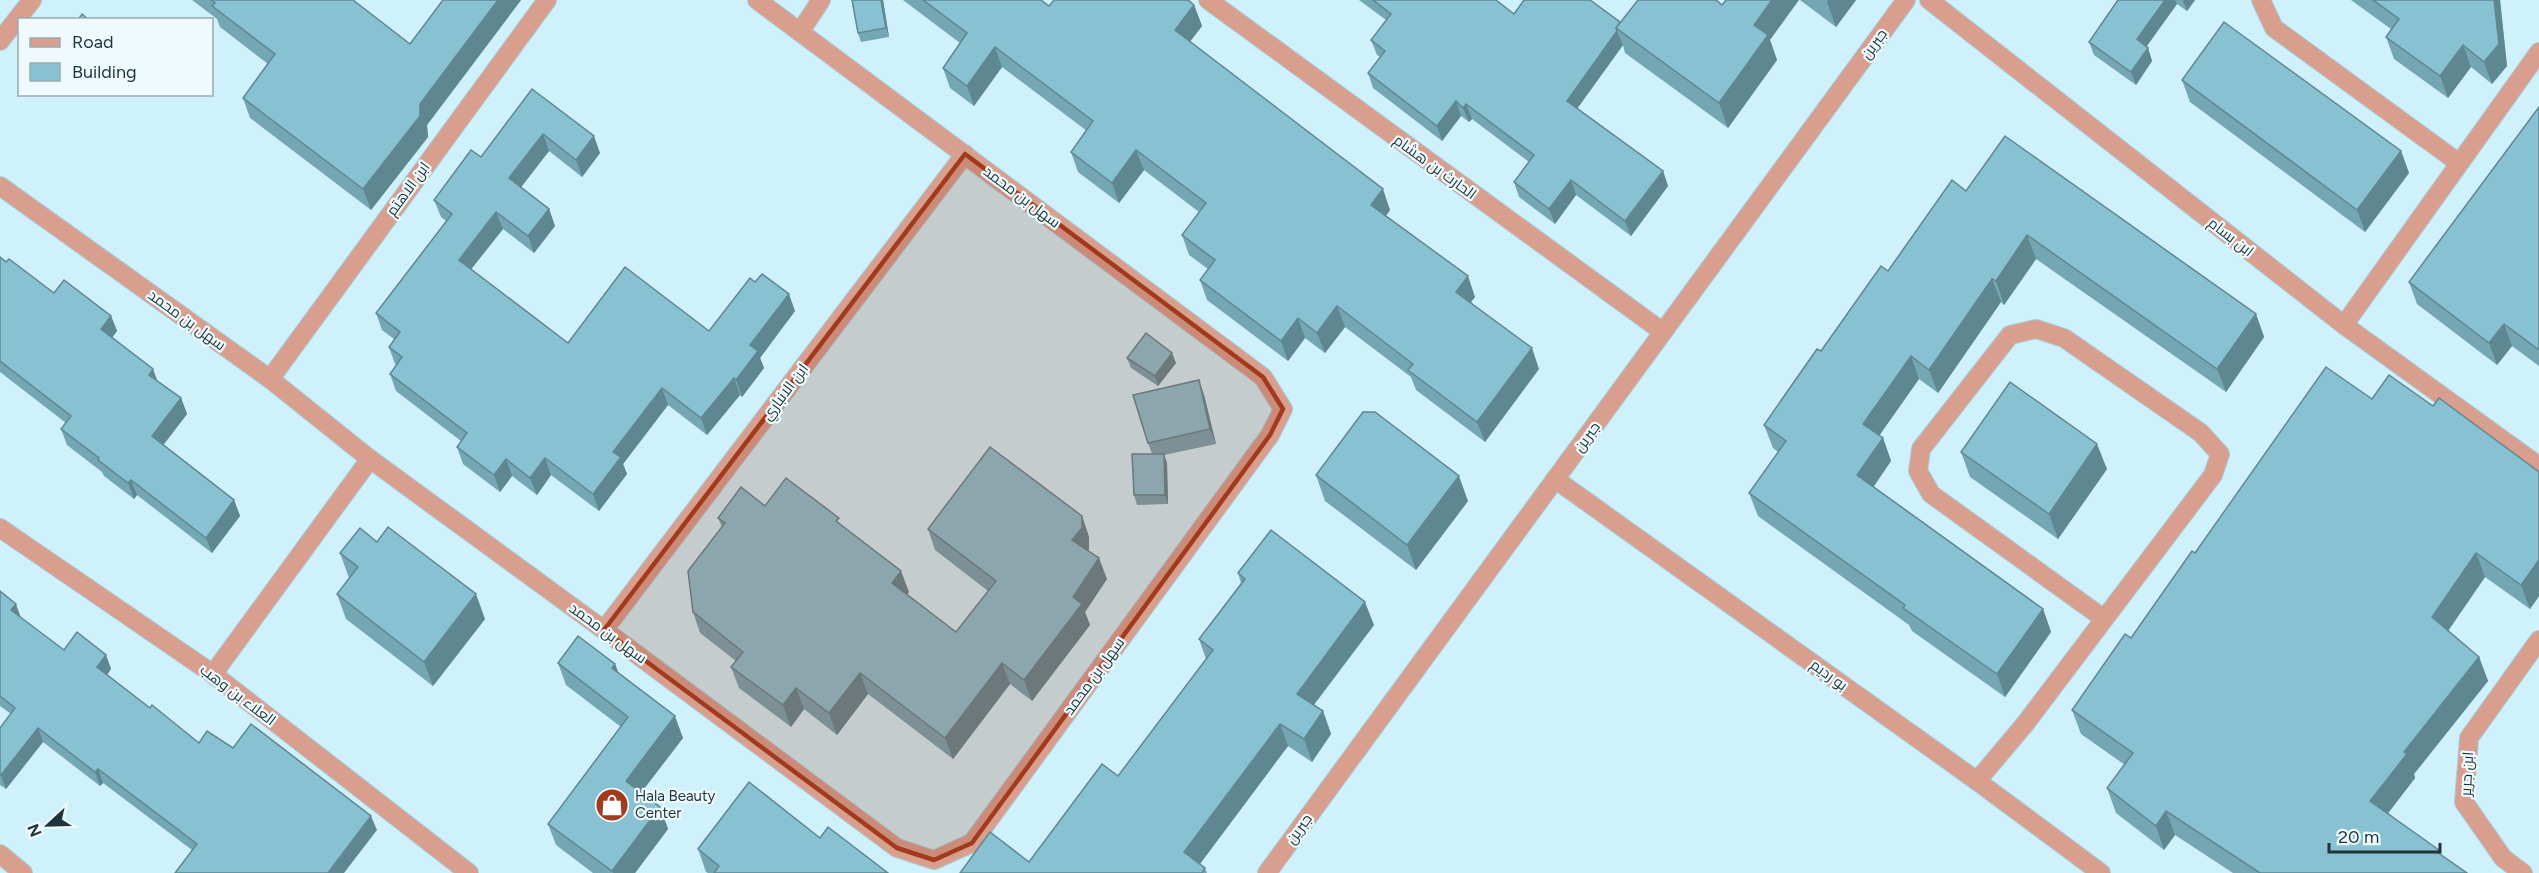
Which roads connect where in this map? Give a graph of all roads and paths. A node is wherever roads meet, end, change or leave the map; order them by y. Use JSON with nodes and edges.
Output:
{"nodes":[{"id":1,"x":32,"y":0,"type":"edge"},
{"id":2,"x":547,"y":0,"type":"edge"},
{"id":3,"x":757,"y":0,"type":"edge"},
{"id":4,"x":821,"y":0,"type":"edge"},
{"id":5,"x":1208,"y":0,"type":"edge"},
{"id":6,"x":1906,"y":0,"type":"edge"},
{"id":7,"x":1929,"y":0,"type":"edge"},
{"id":8,"x":2261,"y":0,"type":"edge"},
{"id":9,"x":800,"y":32,"type":"junction"},
{"id":10,"x":0,"y":41,"type":"edge"},
{"id":11,"x":2539,"y":52,"type":"edge"},
{"id":12,"x":965,"y":154,"type":"junction"},
{"id":13,"x":2459,"y":163,"type":"junction"},
{"id":14,"x":0,"y":186,"type":"edge"},
{"id":15,"x":2344,"y":325,"type":"junction"},
{"id":16,"x":1663,"y":332,"type":"junction"},
{"id":17,"x":270,"y":379,"type":"junction"},
{"id":18,"x":370,"y":459,"type":"junction"},
{"id":19,"x":2539,"y":466,"type":"edge"},
{"id":20,"x":1555,"y":479,"type":"junction"},
{"id":21,"x":0,"y":528,"type":"edge"},
{"id":22,"x":2103,"y":618,"type":"junction"},
{"id":23,"x":604,"y":630,"type":"junction"},
{"id":24,"x":2539,"y":640,"type":"edge"},
{"id":25,"x":213,"y":674,"type":"junction"},
{"id":26,"x":1977,"y":781,"type":"junction"},
{"id":27,"x":0,"y":854,"type":"edge"},
{"id":28,"x":23,"y":873,"type":"edge"},
{"id":29,"x":469,"y":873,"type":"edge"},
{"id":30,"x":1267,"y":873,"type":"edge"},
{"id":31,"x":2101,"y":873,"type":"edge"},
{"id":32,"x":2523,"y":873,"type":"edge"}],
"edges":[{"from":1,"to":10,"type":"street"},
{"from":2,"to":17,"type":"street","name":"ابن الاهتم"},
{"from":3,"to":9,"type":"street","name":"سهل بن محمد"},
{"from":4,"to":9,"type":"street"},
{"from":5,"to":16,"type":"street","name":"الحارث بن هشام"},
{"from":6,"to":16,"type":"street","name":"جبرين"},
{"from":7,"to":15,"type":"street","name":"ابن بسام"},
{"from":8,"to":13,"type":"street"},
{"from":9,"to":12,"type":"street","name":"سهل بن محمد"},
{"from":11,"to":13,"type":"street"},
{"from":12,"to":23,"type":"street","name":"ابن الانباري"},
{"from":12,"to":23,"type":"street","name":"سهل بن محمد"},
{"from":13,"to":15,"type":"street"},
{"from":14,"to":17,"type":"street","name":"سهل بن محمد"},
{"from":15,"to":19,"type":"street","name":"ابن بسام"},
{"from":16,"to":20,"type":"street","name":"جبرين"},
{"from":17,"to":18,"type":"street","name":"سهل بن محمد"},
{"from":18,"to":23,"type":"street","name":"سهل بن محمد"},
{"from":18,"to":25,"type":"street"},
{"from":20,"to":26,"type":"street","name":"بو رديم"},
{"from":20,"to":30,"type":"street","name":"جبرين"},
{"from":21,"to":25,"type":"street","name":"العلاء بن وهب"},
{"from":22,"to":22,"type":"street"},
{"from":22,"to":26,"type":"street"},
{"from":24,"to":32,"type":"street","name":"ابن جرير"},
{"from":25,"to":29,"type":"street","name":"العلاء بن وهب"},
{"from":26,"to":31,"type":"street","name":"بو رديم"},
{"from":27,"to":28,"type":"street"}]}
